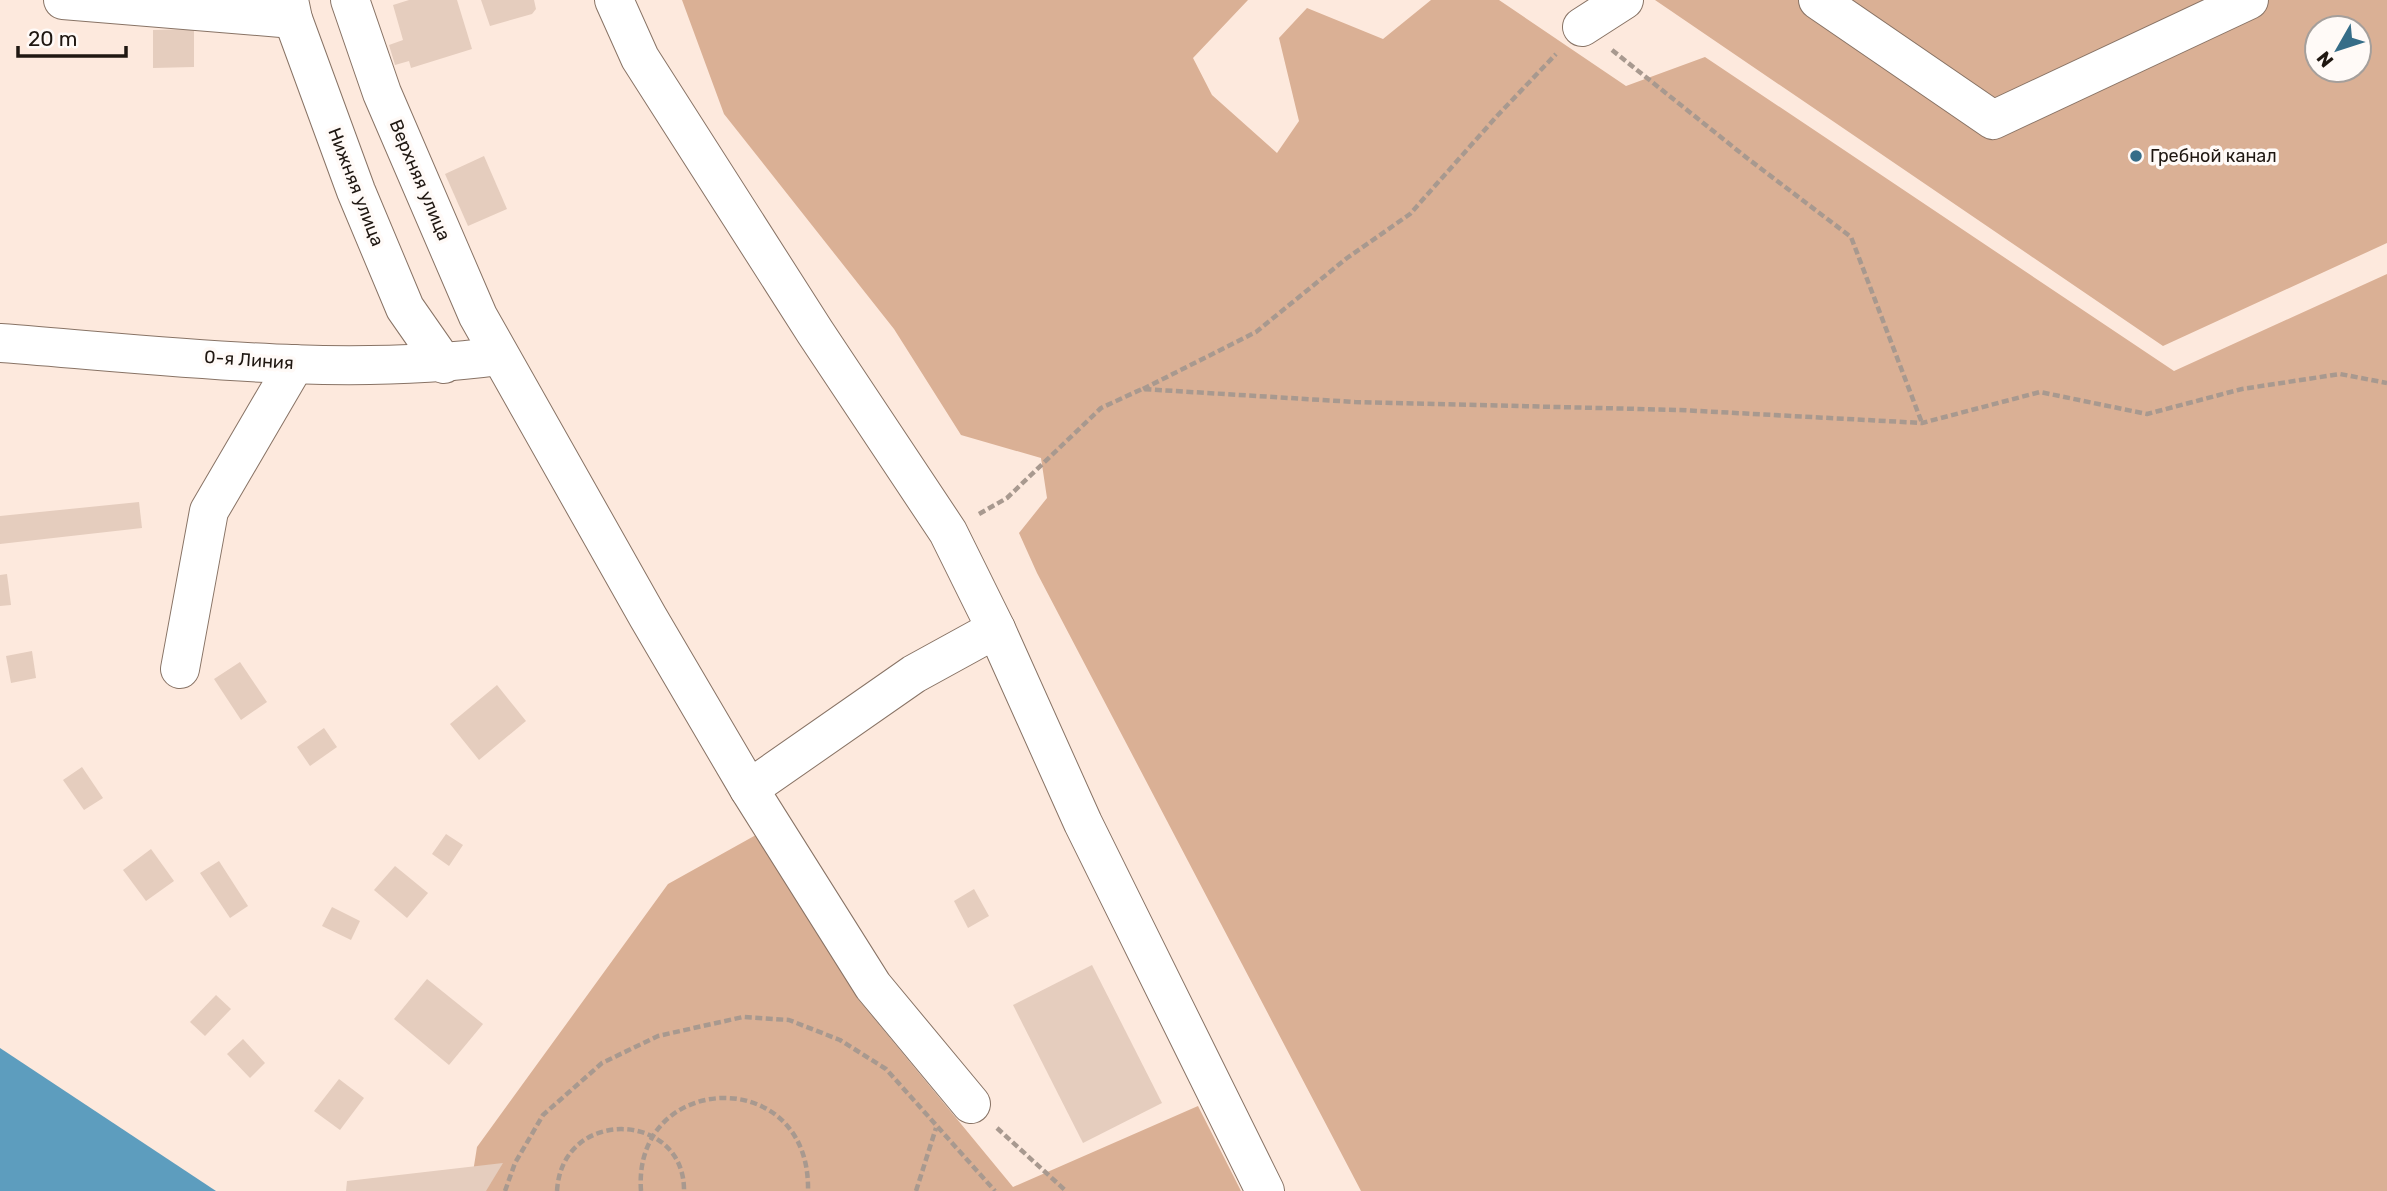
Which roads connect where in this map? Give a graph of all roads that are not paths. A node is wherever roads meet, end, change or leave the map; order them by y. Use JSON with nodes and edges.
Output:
{"nodes":[{"id":1,"x":63,"y":0,"type":"edge"},
{"id":2,"x":351,"y":0,"type":"edge"},
{"id":3,"x":614,"y":0,"type":"edge"},
{"id":4,"x":1624,"y":0,"type":"edge"},
{"id":5,"x":1818,"y":0,"type":"edge"},
{"id":6,"x":2249,"y":0,"type":"edge"},
{"id":7,"x":291,"y":9,"type":"edge"},
{"id":8,"x":1582,"y":27,"type":"road end"},
{"id":9,"x":0,"y":343,"type":"edge"},
{"id":10,"x":499,"y":356,"type":"junction"},
{"id":11,"x":444,"y":363,"type":"junction"},
{"id":12,"x":295,"y":364,"type":"junction"},
{"id":13,"x":996,"y":629,"type":"junction"},
{"id":14,"x":180,"y":669,"type":"dead end"},
{"id":15,"x":749,"y":789,"type":"junction"},
{"id":16,"x":971,"y":1104,"type":"road end"},
{"id":17,"x":1265,"y":1191,"type":"edge"}],
"edges":[{"from":1,"to":7,"type":"street"},
{"from":2,"to":10,"type":"street","name":"Верхняя улица"},
{"from":3,"to":13,"type":"street"},
{"from":4,"to":8,"type":"street"},
{"from":5,"to":6,"type":"street"},
{"from":7,"to":11,"type":"street","name":"Нижняя улица"},
{"from":9,"to":12,"type":"street","name":"0-я Линия"},
{"from":10,"to":11,"type":"street","name":"0-я Линия"},
{"from":10,"to":15,"type":"street","name":"Верхняя улица"},
{"from":11,"to":12,"type":"street","name":"0-я Линия"},
{"from":12,"to":14,"type":"street"},
{"from":13,"to":15,"type":"street"},
{"from":13,"to":17,"type":"street"},
{"from":15,"to":16,"type":"street","name":"Верхняя улица"}]}
